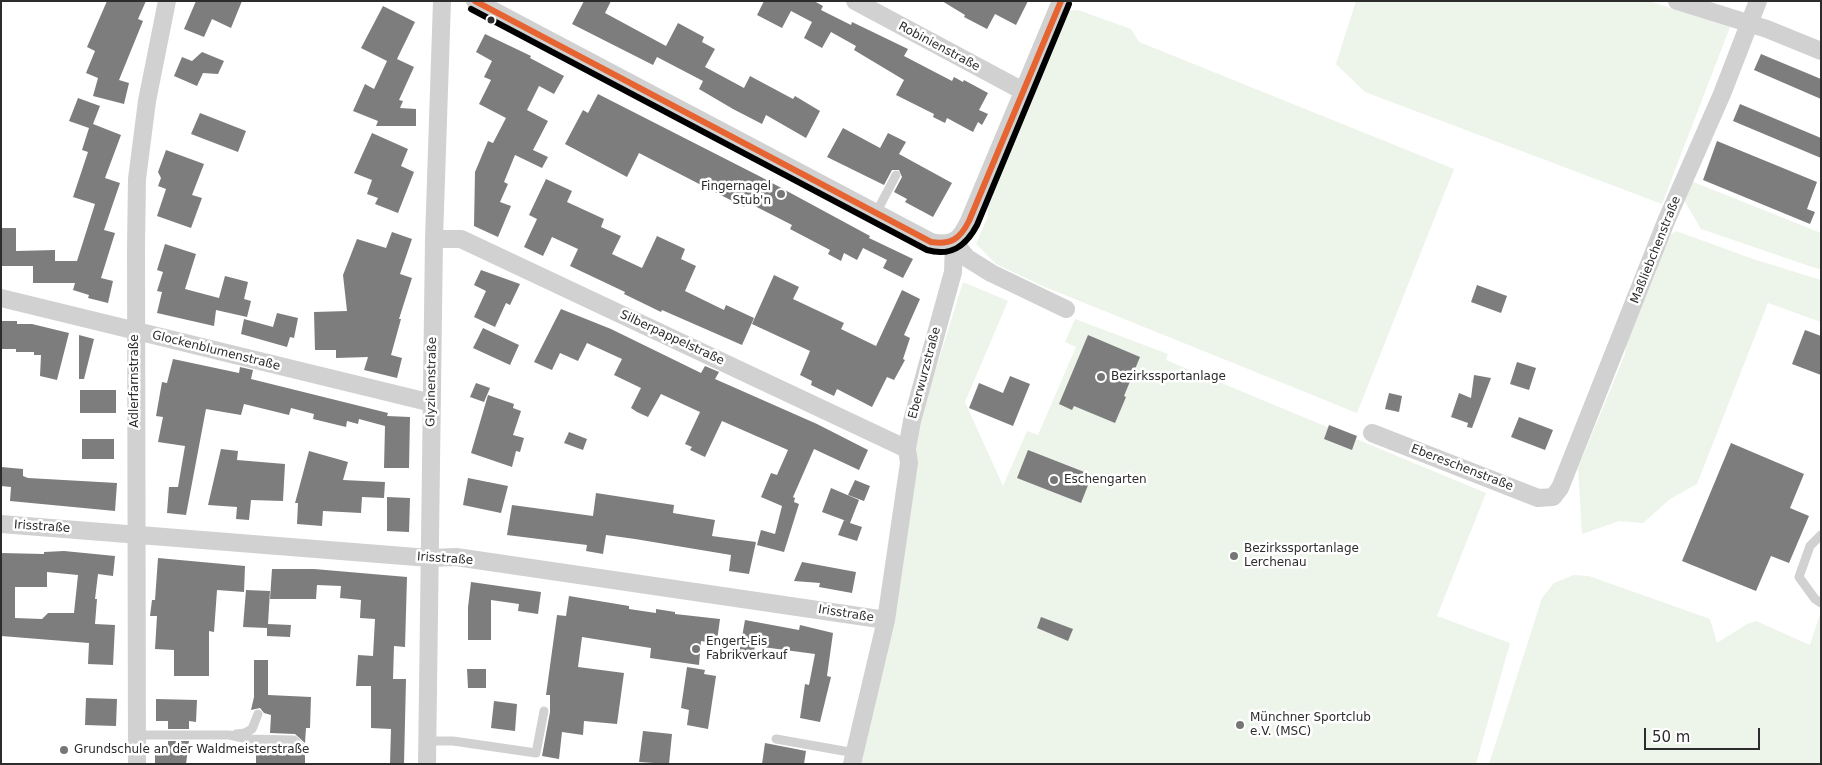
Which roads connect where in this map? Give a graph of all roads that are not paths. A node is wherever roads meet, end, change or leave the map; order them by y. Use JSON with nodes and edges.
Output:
{"nodes":[{"id":1,"x":167,"y":1,"type":"edge"},
{"id":2,"x":442,"y":1,"type":"edge"},
{"id":3,"x":475,"y":1,"type":"edge"},
{"id":4,"x":856,"y":1,"type":"edge"},
{"id":5,"x":1061,"y":1,"type":"edge"},
{"id":6,"x":1677,"y":1,"type":"edge"},
{"id":7,"x":1758,"y":1,"type":"edge"},
{"id":8,"x":1749,"y":25,"type":"junction"},
{"id":9,"x":1821,"y":51,"type":"edge"},
{"id":10,"x":1023,"y":91,"type":"junction"},
{"id":11,"x":896,"y":175,"type":"dead end"},
{"id":12,"x":876,"y":213,"type":"junction"},
{"id":13,"x":434,"y":239,"type":"junction"},
{"id":14,"x":954,"y":242,"type":"junction"},
{"id":15,"x":1,"y":298,"type":"edge"},
{"id":16,"x":1066,"y":309,"type":"dead end"},
{"id":17,"x":136,"y":332,"type":"junction"},
{"id":18,"x":432,"y":403,"type":"junction"},
{"id":19,"x":1372,"y":433,"type":"dead end"},
{"id":20,"x":907,"y":449,"type":"junction"},
{"id":21,"x":1553,"y":498,"type":"joint"},
{"id":22,"x":1,"y":524,"type":"edge"},
{"id":23,"x":136,"y":534,"type":"junction"},
{"id":24,"x":1821,"y":535,"type":"edge"},
{"id":25,"x":429,"y":558,"type":"junction"},
{"id":26,"x":1821,"y":603,"type":"edge"},
{"id":27,"x":886,"y":620,"type":"junction"},
{"id":28,"x":544,"y":711,"type":"dead end"},
{"id":29,"x":258,"y":714,"type":"dead end"},
{"id":30,"x":136,"y":735,"type":"junction"},
{"id":31,"x":229,"y":735,"type":"junction"},
{"id":32,"x":776,"y":739,"type":"dead end"},
{"id":33,"x":428,"y":741,"type":"junction"},
{"id":34,"x":300,"y":747,"type":"dead end"},
{"id":35,"x":853,"y":759,"type":"edge"},
{"id":36,"x":136,"y":764,"type":"edge"},
{"id":37,"x":427,"y":764,"type":"edge"}],
"edges":[{"from":1,"to":17,"type":"street","name":"Adlerfarnstraße"},
{"from":2,"to":13,"type":"street","name":"Glyzinenstraße"},
{"from":3,"to":12,"type":"street"},
{"from":4,"to":10,"type":"street","name":"Robinienstraße"},
{"from":5,"to":10,"type":"street"},
{"from":6,"to":8,"type":"street"},
{"from":7,"to":8,"type":"street","name":"Maßliebchenstraße"},
{"from":8,"to":9,"type":"street"},
{"from":8,"to":21,"type":"street","name":"Maßliebchenstraße"},
{"from":10,"to":14,"type":"street"},
{"from":11,"to":12,"type":"lane"},
{"from":12,"to":14,"type":"street"},
{"from":13,"to":18,"type":"street","name":"Glyzinenstraße"},
{"from":13,"to":20,"type":"street","name":"Silberpappelstraße"},
{"from":14,"to":16,"type":"street"},
{"from":14,"to":20,"type":"street","name":"Eberwurzstraße"},
{"from":15,"to":17,"type":"street","name":"Glockenblumenstraße"},
{"from":17,"to":18,"type":"street","name":"Glockenblumenstraße"},
{"from":17,"to":23,"type":"street","name":"Adlerfarnstraße"},
{"from":18,"to":25,"type":"street","name":"Glyzinenstraße"},
{"from":19,"to":21,"type":"street","name":"Ebereschenstraße"},
{"from":20,"to":27,"type":"street","name":"Eberwurzstraße"},
{"from":22,"to":23,"type":"street","name":"Irisstraße"},
{"from":23,"to":25,"type":"street","name":"Irisstraße"},
{"from":23,"to":30,"type":"street","name":"Adlerfarnstraße"},
{"from":24,"to":26,"type":"lane"},
{"from":25,"to":27,"type":"street","name":"Irisstraße"},
{"from":25,"to":33,"type":"street","name":"Glyzinenstraße"},
{"from":27,"to":35,"type":"street","name":"Eberwurzstraße"},
{"from":28,"to":33,"type":"lane"},
{"from":29,"to":31,"type":"lane"},
{"from":30,"to":31,"type":"lane"},
{"from":30,"to":36,"type":"street","name":"Adlerfarnstraße"},
{"from":31,"to":34,"type":"lane"},
{"from":32,"to":35,"type":"lane"},
{"from":33,"to":37,"type":"street","name":"Glyzinenstraße"}]}
